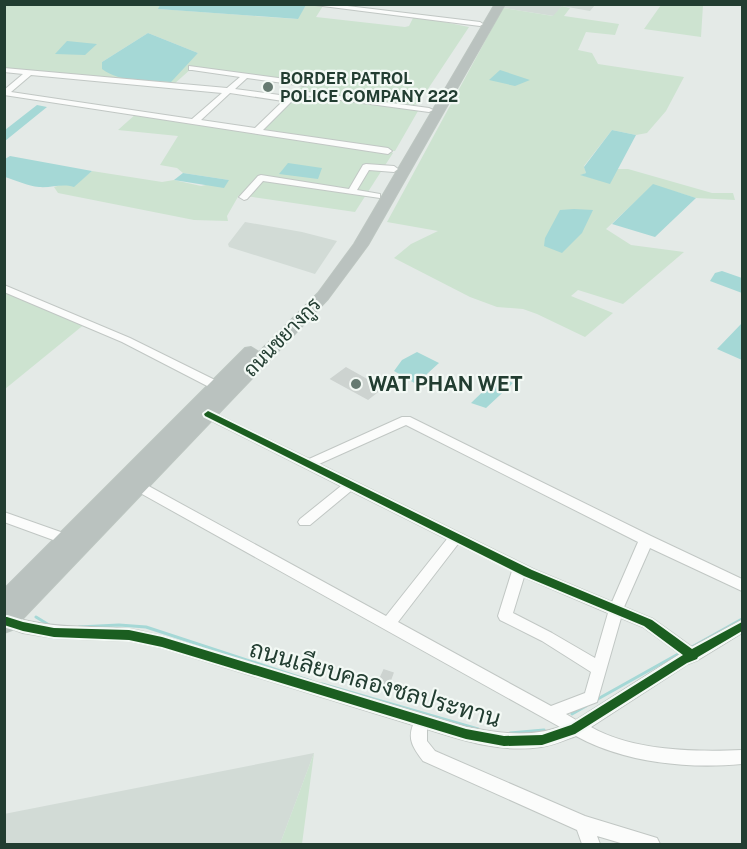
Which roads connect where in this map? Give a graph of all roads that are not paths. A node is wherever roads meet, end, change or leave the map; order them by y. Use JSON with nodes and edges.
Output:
{"nodes":[{"id":1,"x":310,"y":4,"type":"edge"},
{"id":2,"x":491,"y":4,"type":"edge"},
{"id":3,"x":500,"y":4,"type":"edge"},
{"id":4,"x":480,"y":24,"type":"junction"},
{"id":5,"x":192,"y":68,"type":"dead end"},
{"id":6,"x":4,"y":70,"type":"edge"},
{"id":7,"x":28,"y":73,"type":"junction"},
{"id":8,"x":245,"y":75,"type":"junction"},
{"id":9,"x":230,"y":91,"type":"junction"},
{"id":10,"x":296,"y":92,"type":"junction"},
{"id":11,"x":5,"y":93,"type":"edge"},
{"id":12,"x":289,"y":99,"type":"junction"},
{"id":13,"x":427,"y":119,"type":"junction"},
{"id":14,"x":195,"y":122,"type":"junction"},
{"id":15,"x":257,"y":131,"type":"junction"},
{"id":16,"x":388,"y":151,"type":"dead end"},
{"id":17,"x":394,"y":169,"type":"junction"},
{"id":18,"x":352,"y":191,"type":"junction"},
{"id":19,"x":377,"y":196,"type":"junction"},
{"id":20,"x":244,"y":197,"type":"dead end"},
{"id":21,"x":4,"y":288,"type":"edge"},
{"id":22,"x":217,"y":386,"type":"junction"},
{"id":23,"x":208,"y":414,"type":"junction"},
{"id":24,"x":308,"y":464,"type":"junction"},
{"id":25,"x":350,"y":485,"type":"junction"},
{"id":26,"x":138,"y":486,"type":"junction"},
{"id":27,"x":4,"y":517,"type":"edge"},
{"id":28,"x":305,"y":522,"type":"dead end"},
{"id":29,"x":456,"y":537,"type":"junction"},
{"id":30,"x":67,"y":540,"type":"junction"},
{"id":31,"x":646,"y":540,"type":"junction"},
{"id":32,"x":520,"y":569,"type":"junction"},
{"id":33,"x":742,"y":585,"type":"edge"},
{"id":34,"x":616,"y":610,"type":"junction"},
{"id":35,"x":5,"y":616,"type":"edge"},
{"id":36,"x":389,"y":623,"type":"junction"},
{"id":37,"x":742,"y":626,"type":"edge"},
{"id":38,"x":687,"y":652,"type":"junction"},
{"id":39,"x":599,"y":669,"type":"junction"},
{"id":40,"x":551,"y":713,"type":"junction"},
{"id":41,"x":422,"y":721,"type":"junction"},
{"id":42,"x":575,"y":729,"type":"junction"},
{"id":43,"x":742,"y":758,"type":"edge"},
{"id":44,"x":583,"y":824,"type":"junction"},
{"id":45,"x":591,"y":844,"type":"edge"},
{"id":46,"x":651,"y":844,"type":"edge"}],
"edges":[{"from":1,"to":4,"type":"street"},
{"from":2,"to":4,"type":"highway","name":"ถนนชยางกูร"},
{"from":3,"to":13,"type":"highway","name":"ถนนชยางกูร"},
{"from":4,"to":13,"type":"highway","name":"ถนนชยางกูร"},
{"from":5,"to":8,"type":"street"},
{"from":6,"to":7,"type":"street"},
{"from":7,"to":9,"type":"street"},
{"from":7,"to":11,"type":"street"},
{"from":8,"to":9,"type":"street"},
{"from":8,"to":10,"type":"street"},
{"from":9,"to":12,"type":"street"},
{"from":9,"to":14,"type":"street"},
{"from":10,"to":12,"type":"street"},
{"from":10,"to":13,"type":"street"},
{"from":11,"to":14,"type":"street"},
{"from":12,"to":15,"type":"street"},
{"from":13,"to":17,"type":"highway","name":"ถนนชยางกูร"},
{"from":13,"to":23,"type":"highway","name":"ถนนชยางกูร"},
{"from":14,"to":15,"type":"street"},
{"from":15,"to":16,"type":"street"},
{"from":17,"to":18,"type":"street"},
{"from":17,"to":19,"type":"highway","name":"ถนนชยางกูร"},
{"from":18,"to":19,"type":"street"},
{"from":18,"to":20,"type":"street"},
{"from":19,"to":22,"type":"highway","name":"ถนนชยางกูร"},
{"from":21,"to":22,"type":"street"},
{"from":22,"to":30,"type":"highway","name":"ถนนชยางกูร"},
{"from":23,"to":24,"type":"street"},
{"from":23,"to":26,"type":"highway","name":"ถนนชยางกูร"},
{"from":24,"to":25,"type":"street"},
{"from":24,"to":31,"type":"street"},
{"from":25,"to":28,"type":"street"},
{"from":25,"to":29,"type":"street"},
{"from":26,"to":35,"type":"highway","name":"ถนนชยางกูร"},
{"from":26,"to":36,"type":"street"},
{"from":27,"to":30,"type":"street"},
{"from":29,"to":32,"type":"street"},
{"from":29,"to":36,"type":"street"},
{"from":30,"to":35,"type":"highway","name":"ถนนชยางกูร"},
{"from":31,"to":33,"type":"street"},
{"from":31,"to":34,"type":"street"},
{"from":32,"to":34,"type":"street"},
{"from":32,"to":39,"type":"street"},
{"from":34,"to":38,"type":"street"},
{"from":34,"to":39,"type":"street"},
{"from":35,"to":41,"type":"street","name":"ถนนเลียบคลองชลประทาน"},
{"from":36,"to":40,"type":"street"},
{"from":37,"to":38,"type":"street","name":"ถนนเลียบคลองชลประทาน"},
{"from":38,"to":42,"type":"street","name":"ถนนเลียบคลองชลประทาน"},
{"from":39,"to":40,"type":"street"},
{"from":40,"to":42,"type":"street"},
{"from":41,"to":42,"type":"street","name":"ถนนเลียบคลองชลประทาน"},
{"from":41,"to":44,"type":"street"},
{"from":42,"to":43,"type":"street"},
{"from":44,"to":45,"type":"street"},
{"from":44,"to":46,"type":"street"}]}
